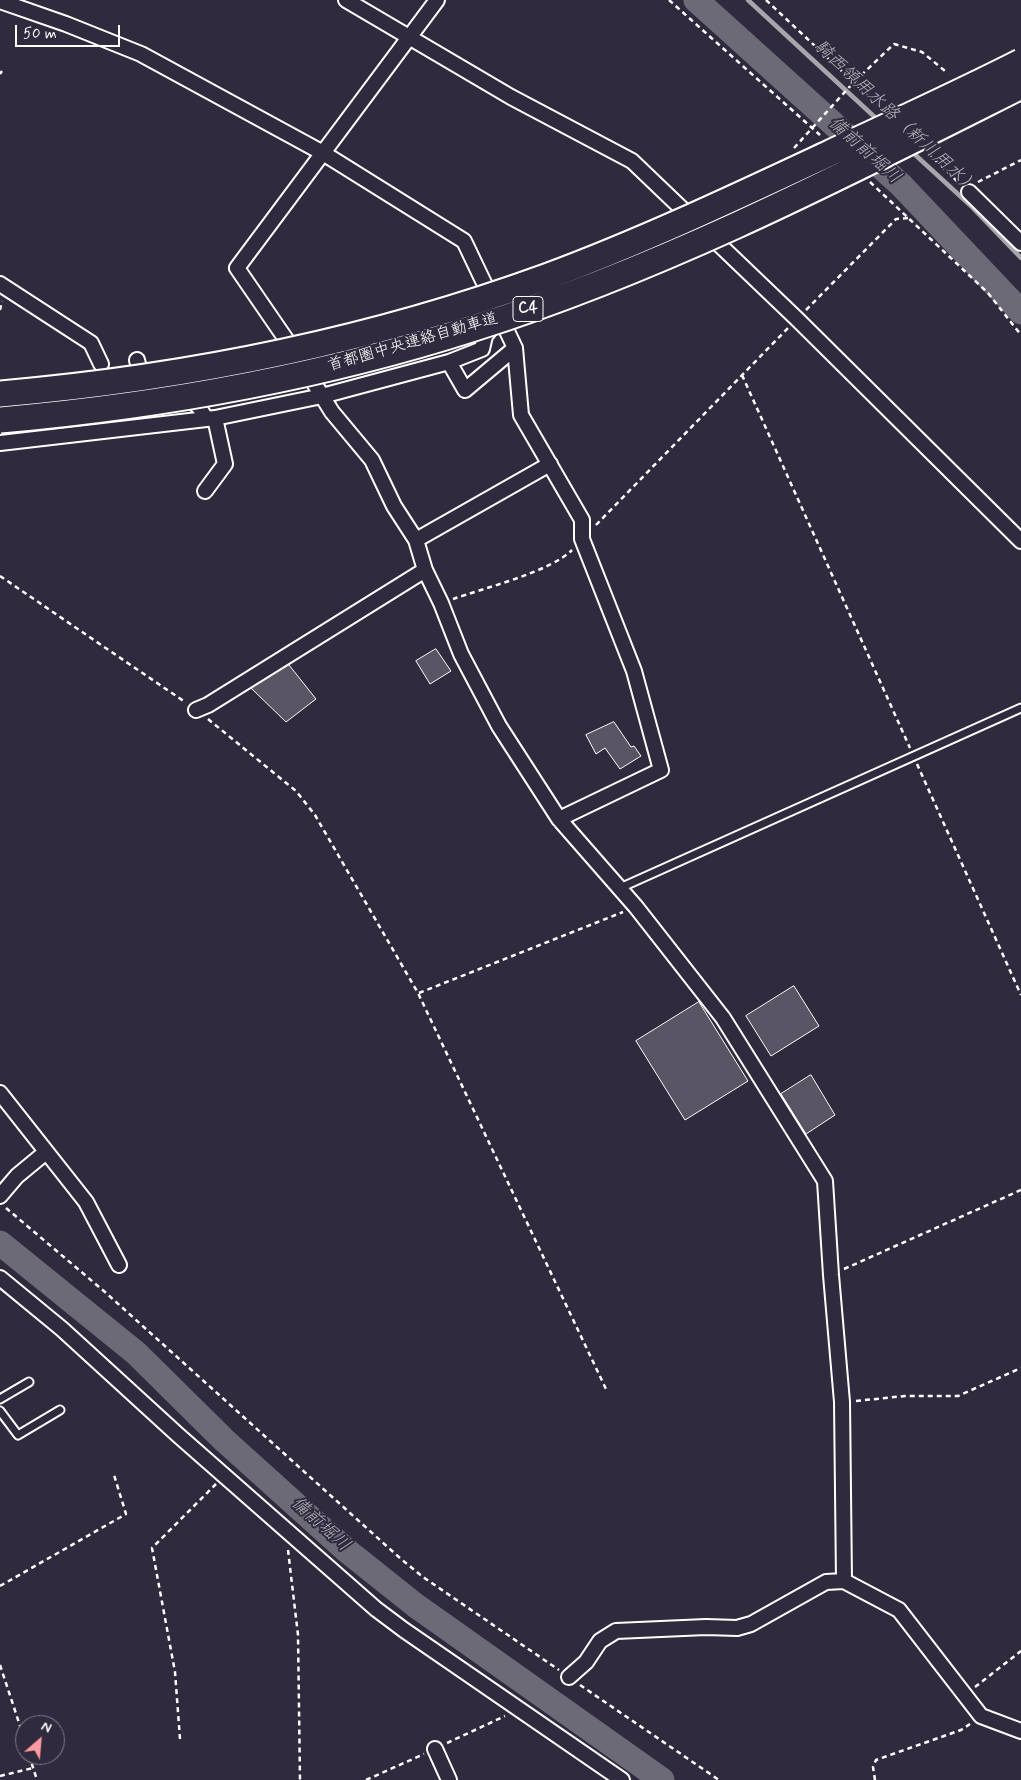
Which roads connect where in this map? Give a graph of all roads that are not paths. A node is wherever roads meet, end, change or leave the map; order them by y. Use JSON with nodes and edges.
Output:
{"nodes":[{"id":1,"x":346,"y":0,"type":"edge"},
{"id":2,"x":437,"y":0,"type":"edge"},
{"id":3,"x":0,"y":1,"type":"edge"},
{"id":4,"x":408,"y":38,"type":"junction"},
{"id":5,"x":1021,"y":62,"type":"edge"},
{"id":6,"x":1021,"y":86,"type":"edge"},
{"id":7,"x":323,"y":153,"type":"junction"},
{"id":8,"x":969,"y":192,"type":"road end"},
{"id":9,"x":1021,"y":243,"type":"edge"},
{"id":10,"x":0,"y":284,"type":"edge"},
{"id":11,"x":500,"y":316,"type":"junction"},
{"id":12,"x":515,"y":348,"type":"junction"},
{"id":13,"x":138,"y":360,"type":"dead end"},
{"id":14,"x":449,"y":362,"type":"junction"},
{"id":15,"x":101,"y":364,"type":"dead end"},
{"id":16,"x":0,"y":394,"type":"edge"},
{"id":17,"x":322,"y":396,"type":"junction"},
{"id":18,"x":211,"y":418,"type":"junction"},
{"id":19,"x":0,"y":420,"type":"edge"},
{"id":20,"x":0,"y":443,"type":"edge"},
{"id":21,"x":550,"y":464,"type":"junction"},
{"id":22,"x":205,"y":490,"type":"dead end"},
{"id":23,"x":416,"y":540,"type":"junction"},
{"id":24,"x":1021,"y":541,"type":"edge"},
{"id":25,"x":425,"y":570,"type":"junction"},
{"id":26,"x":1021,"y":708,"type":"edge"},
{"id":27,"x":196,"y":710,"type":"road end"},
{"id":28,"x":559,"y":819,"type":"junction"},
{"id":29,"x":620,"y":888,"type":"junction"},
{"id":30,"x":0,"y":1094,"type":"edge"},
{"id":31,"x":46,"y":1152,"type":"junction"},
{"id":32,"x":0,"y":1196,"type":"edge"},
{"id":33,"x":119,"y":1265,"type":"dead end"},
{"id":34,"x":0,"y":1278,"type":"edge"},
{"id":35,"x":29,"y":1382,"type":"dead end"},
{"id":36,"x":0,"y":1399,"type":"edge"},
{"id":37,"x":60,"y":1410,"type":"dead end"},
{"id":38,"x":0,"y":1411,"type":"edge"},
{"id":39,"x":844,"y":1581,"type":"junction"},
{"id":40,"x":569,"y":1678,"type":"road end"},
{"id":41,"x":1021,"y":1731,"type":"edge"},
{"id":42,"x":434,"y":1749,"type":"dead end"},
{"id":43,"x":449,"y":1780,"type":"edge"},
{"id":44,"x":622,"y":1780,"type":"edge"}],
"edges":[{"from":1,"to":4,"type":"street"},
{"from":2,"to":4,"type":"street"},
{"from":3,"to":7,"type":"street"},
{"from":4,"to":7,"type":"street"},
{"from":4,"to":24,"type":"street"},
{"from":5,"to":16,"type":"highway","name":"首都圏中央連絡自動車道","number":"C4","bridge":true},
{"from":6,"to":19,"type":"highway","name":"首都圏中央連絡自動車道","number":"C4","bridge":true},
{"from":7,"to":11,"type":"street"},
{"from":7,"to":17,"type":"street"},
{"from":8,"to":9,"type":"street"},
{"from":10,"to":15,"type":"street"},
{"from":11,"to":12,"type":"street"},
{"from":11,"to":14,"type":"street"},
{"from":12,"to":14,"type":"street"},
{"from":12,"to":21,"type":"street"},
{"from":13,"to":18,"type":"street"},
{"from":14,"to":17,"type":"street"},
{"from":17,"to":18,"type":"street"},
{"from":17,"to":23,"type":"street"},
{"from":18,"to":20,"type":"street"},
{"from":18,"to":22,"type":"street"},
{"from":21,"to":23,"type":"street"},
{"from":21,"to":28,"type":"street"},
{"from":23,"to":25,"type":"street"},
{"from":25,"to":27,"type":"street"},
{"from":25,"to":28,"type":"street"},
{"from":26,"to":29,"type":"lane"},
{"from":28,"to":29,"type":"street"},
{"from":29,"to":39,"type":"street"},
{"from":30,"to":31,"type":"street"},
{"from":31,"to":32,"type":"street"},
{"from":31,"to":33,"type":"street"},
{"from":34,"to":44,"type":"street"},
{"from":35,"to":36,"type":"lane"},
{"from":37,"to":38,"type":"lane"},
{"from":39,"to":40,"type":"street"},
{"from":39,"to":41,"type":"street"},
{"from":42,"to":43,"type":"street"}]}
